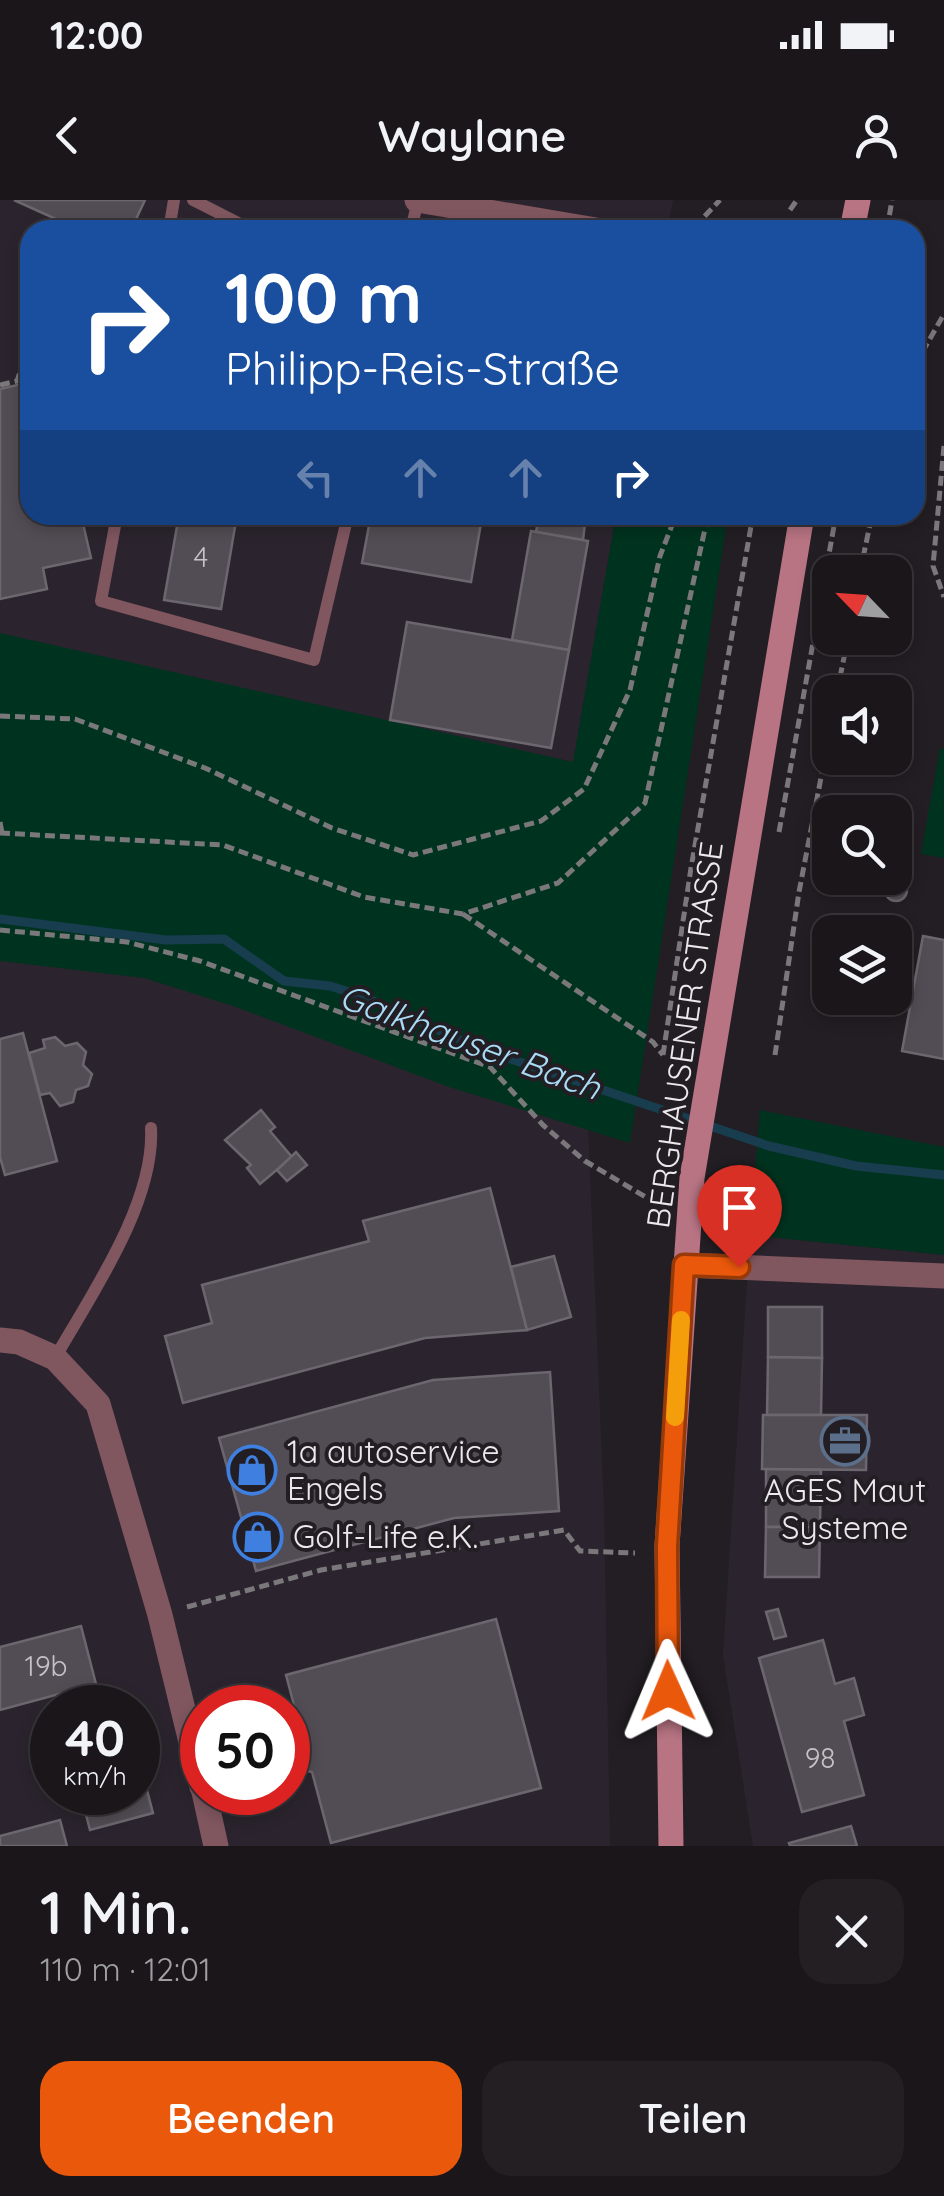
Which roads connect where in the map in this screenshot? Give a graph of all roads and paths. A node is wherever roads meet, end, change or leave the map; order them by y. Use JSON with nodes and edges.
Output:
{"nodes":[{"id":1,"x":194,"y":200,"type":"edge"},
{"id":2,"x":418,"y":200,"type":"edge"},
{"id":3,"x":720,"y":200,"type":"edge"},
{"id":4,"x":797,"y":200,"type":"edge"},
{"id":5,"x":472,"y":204,"type":"edge"},
{"id":6,"x":790,"y":210,"type":"dead end"},
{"id":7,"x":233,"y":220,"type":"edge"},
{"id":8,"x":548,"y":220,"type":"edge"},
{"id":9,"x":702,"y":220,"type":"edge"},
{"id":10,"x":944,"y":314,"type":"edge"},
{"id":11,"x":925,"y":347,"type":"edge"},
{"id":12,"x":20,"y":372,"type":"edge"},
{"id":13,"x":0,"y":385,"type":"edge"},
{"id":14,"x":944,"y":446,"type":"edge"},
{"id":15,"x":115,"y":525,"type":"edge"},
{"id":16,"x":346,"y":525,"type":"edge"},
{"id":17,"x":672,"y":525,"type":"edge"},
{"id":18,"x":706,"y":525,"type":"edge"},
{"id":19,"x":751,"y":525,"type":"edge"},
{"id":20,"x":800,"y":525,"type":"edge"},
{"id":21,"x":834,"y":525,"type":"edge"},
{"id":22,"x":870,"y":525,"type":"edge"},
{"id":23,"x":864,"y":555,"type":"edge"},
{"id":24,"x":944,"y":598,"type":"edge"},
{"id":25,"x":0,"y":716,"type":"edge"},
{"id":26,"x":821,"y":775,"type":"edge"},
{"id":27,"x":0,"y":822,"type":"edge"},
{"id":28,"x":1,"y":833,"type":"edge"},
{"id":29,"x":777,"y":844,"type":"dead end"},
{"id":30,"x":463,"y":914,"type":"junction"},
{"id":31,"x":0,"y":930,"type":"edge"},
{"id":32,"x":775,"y":1055,"type":"dead end"},
{"id":33,"x":151,"y":1128,"type":"dead end"},
{"id":34,"x":648,"y":1199,"type":"dead end"},
{"id":35,"x":684,"y":1265,"type":"junction"},
{"id":36,"x":943,"y":1279,"type":"edge"},
{"id":37,"x":0,"y":1340,"type":"edge"},
{"id":38,"x":55,"y":1358,"type":"junction"},
{"id":39,"x":634,"y":1554,"type":"dead end"},
{"id":40,"x":160,"y":1614,"type":"junction"},
{"id":41,"x":180,"y":1696,"type":"edge"},
{"id":42,"x":209,"y":1815,"type":"edge"},
{"id":43,"x":216,"y":1846,"type":"edge"},
{"id":44,"x":674,"y":1846,"type":"edge"}],
"edges":[{"from":1,"to":7,"type":"lane"},
{"from":2,"to":5,"type":"street"},
{"from":3,"to":9,"type":"path"},
{"from":4,"to":6,"type":"path"},
{"from":5,"to":8,"type":"street"},
{"from":10,"to":11,"type":"path"},
{"from":12,"to":13,"type":"path"},
{"from":14,"to":24,"type":"path"},
{"from":15,"to":16,"type":"lane"},
{"from":17,"to":25,"type":"path"},
{"from":18,"to":30,"type":"path"},
{"from":19,"to":30,"type":"path"},
{"from":20,"to":35,"type":"main road","name":"BERGHAUSENER STRASSE"},
{"from":21,"to":29,"type":"path"},
{"from":22,"to":23,"type":"path"},
{"from":26,"to":32,"type":"path"},
{"from":27,"to":28,"type":"path"},
{"from":28,"to":30,"type":"path"},
{"from":31,"to":34,"type":"path"},
{"from":33,"to":38,"type":"lane"},
{"from":35,"to":36,"type":"street"},
{"from":35,"to":44,"type":"main road","name":"BERGHAUSENER STRASSE"},
{"from":37,"to":38,"type":"street"},
{"from":38,"to":40,"type":"street"},
{"from":39,"to":40,"type":"path"},
{"from":40,"to":41,"type":"street"},
{"from":42,"to":43,"type":"street"}]}
